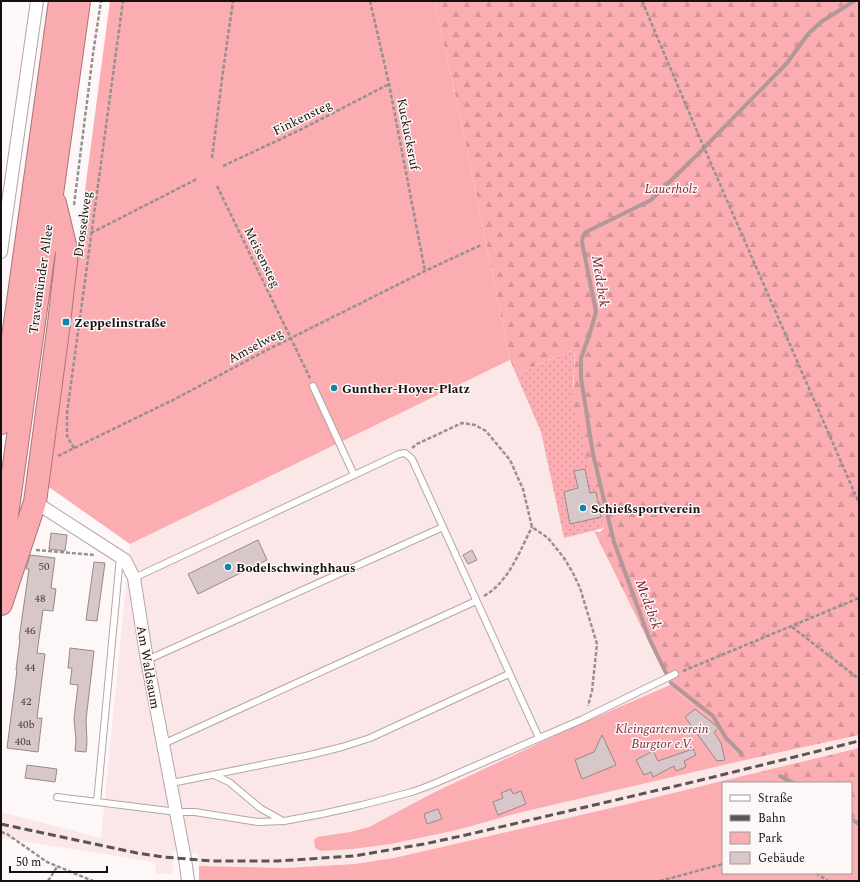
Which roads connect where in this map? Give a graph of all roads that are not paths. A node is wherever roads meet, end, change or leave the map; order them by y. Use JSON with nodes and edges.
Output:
{"nodes":[{"id":1,"x":37,"y":1,"type":"edge"},
{"id":2,"x":60,"y":1,"type":"edge"},
{"id":3,"x":78,"y":1,"type":"edge"},
{"id":4,"x":52,"y":191,"type":"junction"},
{"id":5,"x":1,"y":252,"type":"edge"},
{"id":6,"x":313,"y":386,"type":"road end"},
{"id":7,"x":1,"y":423,"type":"edge"},
{"id":8,"x":354,"y":475,"type":"junction"},
{"id":9,"x":35,"y":502,"type":"junction"},
{"id":10,"x":443,"y":527,"type":"junction"},
{"id":11,"x":10,"y":553,"type":"edge"},
{"id":12,"x":120,"y":557,"type":"junction"},
{"id":13,"x":134,"y":578,"type":"junction"},
{"id":14,"x":476,"y":601,"type":"junction"},
{"id":15,"x":1,"y":604,"type":"edge"},
{"id":16,"x":147,"y":660,"type":"junction"},
{"id":17,"x":509,"y":674,"type":"junction"},
{"id":18,"x":675,"y":674,"type":"road end"},
{"id":19,"x":539,"y":738,"type":"junction"},
{"id":20,"x":163,"y":744,"type":"junction"},
{"id":21,"x":214,"y":775,"type":"junction"},
{"id":22,"x":172,"y":783,"type":"junction"},
{"id":23,"x":56,"y":797,"type":"dead end"},
{"id":24,"x":97,"y":802,"type":"junction"},
{"id":25,"x":177,"y":812,"type":"junction"},
{"id":26,"x":284,"y":821,"type":"junction"},
{"id":27,"x":188,"y":881,"type":"edge"}],
"edges":[{"from":1,"to":5,"type":"street"},
{"from":2,"to":7,"type":"highway","name":"Travemünder Allee"},
{"from":3,"to":4,"type":"highway","name":"Travemünder Allee"},
{"from":4,"to":9,"type":"highway"},
{"from":4,"to":11,"type":"highway","name":"Travemünder Allee"},
{"from":6,"to":8,"type":"lane"},
{"from":8,"to":10,"type":"lane"},
{"from":8,"to":13,"type":"lane"},
{"from":9,"to":11,"type":"highway"},
{"from":9,"to":12,"type":"street","name":"Am Waldsaum"},
{"from":10,"to":14,"type":"lane"},
{"from":10,"to":16,"type":"lane"},
{"from":11,"to":15,"type":"highway"},
{"from":12,"to":13,"type":"street","name":"Am Waldsaum"},
{"from":12,"to":24,"type":"lane"},
{"from":13,"to":16,"type":"street","name":"Am Waldsaum"},
{"from":14,"to":17,"type":"lane"},
{"from":14,"to":20,"type":"lane"},
{"from":16,"to":20,"type":"street","name":"Am Waldsaum"},
{"from":17,"to":19,"type":"lane"},
{"from":17,"to":21,"type":"lane"},
{"from":18,"to":19,"type":"lane"},
{"from":19,"to":26,"type":"lane"},
{"from":20,"to":22,"type":"street","name":"Am Waldsaum"},
{"from":21,"to":22,"type":"lane"},
{"from":21,"to":26,"type":"lane"},
{"from":22,"to":25,"type":"street","name":"Am Waldsaum"},
{"from":23,"to":24,"type":"lane"},
{"from":24,"to":25,"type":"lane"},
{"from":25,"to":26,"type":"lane"},
{"from":25,"to":27,"type":"street","name":"Am Waldsaum"}]}
